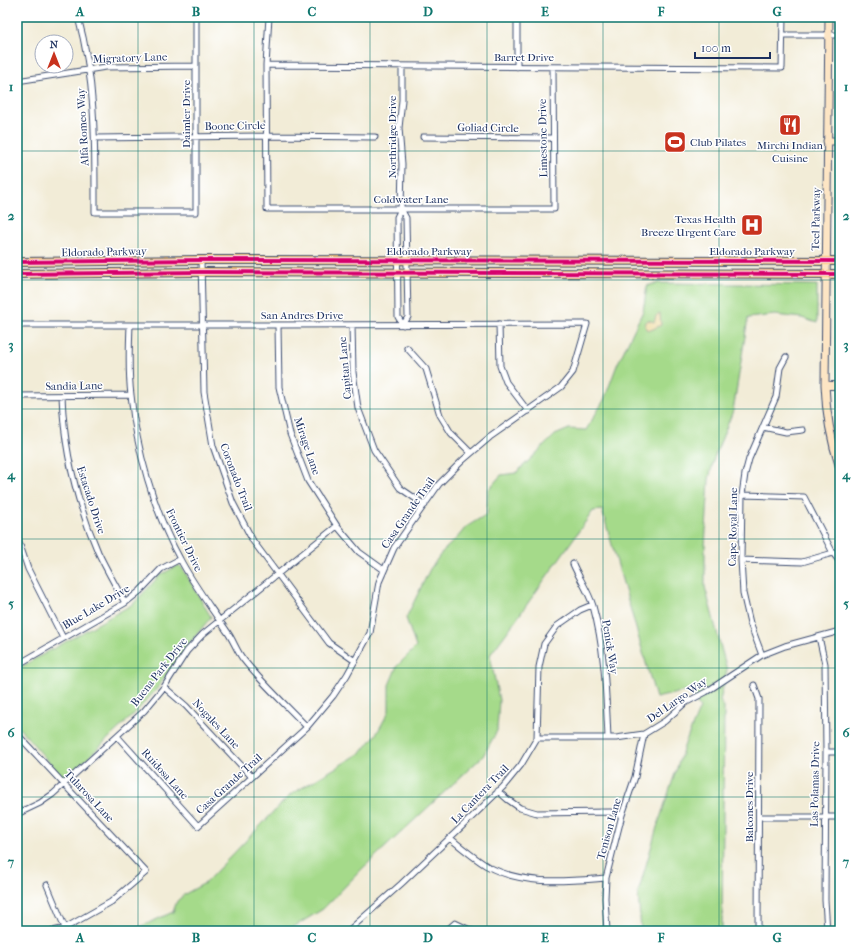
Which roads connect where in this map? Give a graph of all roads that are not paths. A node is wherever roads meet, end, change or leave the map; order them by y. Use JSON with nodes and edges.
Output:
{"nodes":[{"id":1,"x":78,"y":17,"type":"edge"},
{"id":2,"x":196,"y":17,"type":"edge"},
{"id":3,"x":269,"y":17,"type":"edge"},
{"id":4,"x":518,"y":17,"type":"edge"},
{"id":5,"x":783,"y":17,"type":"edge"},
{"id":6,"x":829,"y":17,"type":"edge"},
{"id":7,"x":783,"y":35,"type":"junction"},
{"id":8,"x":828,"y":35,"type":"junction"},
{"id":9,"x":840,"y":35,"type":"edge"},
{"id":10,"x":266,"y":65,"type":"junction"},
{"id":11,"x":196,"y":66,"type":"junction"},
{"id":12,"x":402,"y":66,"type":"junction"},
{"id":13,"x":517,"y":66,"type":"junction"},
{"id":14,"x":553,"y":67,"type":"junction"},
{"id":15,"x":90,"y":69,"type":"junction"},
{"id":16,"x":17,"y":81,"type":"edge"},
{"id":17,"x":17,"y":131,"type":"edge"},
{"id":18,"x":195,"y":136,"type":"junction"},
{"id":19,"x":266,"y":136,"type":"junction"},
{"id":20,"x":375,"y":137,"type":"dead end"},
{"id":21,"x":423,"y":137,"type":"dead end"},
{"id":22,"x":96,"y":138,"type":"junction"},
{"id":23,"x":553,"y":138,"type":"junction"},
{"id":24,"x":827,"y":140,"type":"junction"},
{"id":25,"x":840,"y":141,"type":"edge"},
{"id":26,"x":17,"y":176,"type":"edge"},
{"id":27,"x":401,"y":209,"type":"junction"},
{"id":28,"x":554,"y":209,"type":"joint"},
{"id":29,"x":96,"y":212,"type":"joint"},
{"id":30,"x":200,"y":260,"type":"junction"},
{"id":31,"x":397,"y":260,"type":"junction"},
{"id":32,"x":407,"y":260,"type":"junction"},
{"id":33,"x":826,"y":260,"type":"junction"},
{"id":34,"x":691,"y":261,"type":"junction"},
{"id":35,"x":840,"y":261,"type":"edge"},
{"id":36,"x":17,"y":262,"type":"edge"},
{"id":37,"x":200,"y":272,"type":"junction"},
{"id":38,"x":397,"y":273,"type":"junction"},
{"id":39,"x":407,"y":273,"type":"junction"},
{"id":40,"x":17,"y":274,"type":"edge"},
{"id":41,"x":691,"y":274,"type":"junction"},
{"id":42,"x":826,"y":274,"type":"junction"},
{"id":43,"x":840,"y":274,"type":"edge"},
{"id":44,"x":499,"y":324,"type":"junction"},
{"id":45,"x":587,"y":324,"type":"joint"},
{"id":46,"x":17,"y":325,"type":"edge"},
{"id":47,"x":130,"y":325,"type":"junction"},
{"id":48,"x":201,"y":325,"type":"junction"},
{"id":49,"x":278,"y":325,"type":"junction"},
{"id":50,"x":352,"y":325,"type":"junction"},
{"id":51,"x":404,"y":325,"type":"junction"},
{"id":52,"x":407,"y":348,"type":"dead end"},
{"id":53,"x":786,"y":357,"type":"dead end"},
{"id":54,"x":825,"y":386,"type":"junction"},
{"id":55,"x":840,"y":386,"type":"edge"},
{"id":56,"x":131,"y":395,"type":"junction"},
{"id":57,"x":17,"y":396,"type":"edge"},
{"id":58,"x":62,"y":396,"type":"junction"},
{"id":59,"x":528,"y":411,"type":"junction"},
{"id":60,"x":763,"y":426,"type":"junction"},
{"id":61,"x":803,"y":430,"type":"dead end"},
{"id":62,"x":471,"y":453,"type":"junction"},
{"id":63,"x":840,"y":468,"type":"edge"},
{"id":64,"x":742,"y":495,"type":"junction"},
{"id":65,"x":425,"y":504,"type":"junction"},
{"id":66,"x":336,"y":526,"type":"junction"},
{"id":67,"x":17,"y":536,"type":"edge"},
{"id":68,"x":833,"y":553,"type":"junction"},
{"id":69,"x":180,"y":559,"type":"junction"},
{"id":70,"x":741,"y":560,"type":"junction"},
{"id":71,"x":840,"y":562,"type":"edge"},
{"id":72,"x":573,"y":564,"type":"dead end"},
{"id":73,"x":384,"y":570,"type":"junction"},
{"id":74,"x":278,"y":574,"type":"junction"},
{"id":75,"x":125,"y":603,"type":"junction"},
{"id":76,"x":592,"y":605,"type":"junction"},
{"id":77,"x":220,"y":621,"type":"junction"},
{"id":78,"x":840,"y":631,"type":"edge"},
{"id":79,"x":819,"y":637,"type":"junction"},
{"id":80,"x":63,"y":638,"type":"junction"},
{"id":81,"x":762,"y":655,"type":"junction"},
{"id":82,"x":355,"y":661,"type":"junction"},
{"id":83,"x":17,"y":665,"type":"edge"},
{"id":84,"x":754,"y":685,"type":"dead end"},
{"id":85,"x":164,"y":687,"type":"junction"},
{"id":86,"x":307,"y":727,"type":"junction"},
{"id":87,"x":17,"y":734,"type":"edge"},
{"id":88,"x":644,"y":734,"type":"junction"},
{"id":89,"x":117,"y":736,"type":"junction"},
{"id":90,"x":537,"y":738,"type":"junction"},
{"id":91,"x":608,"y":738,"type":"junction"},
{"id":92,"x":826,"y":752,"type":"junction"},
{"id":93,"x":840,"y":752,"type":"edge"},
{"id":94,"x":252,"y":777,"type":"junction"},
{"id":95,"x":64,"y":784,"type":"junction"},
{"id":96,"x":498,"y":791,"type":"junction"},
{"id":97,"x":17,"y":814,"type":"edge"},
{"id":98,"x":622,"y":815,"type":"junction"},
{"id":99,"x":759,"y":817,"type":"junction"},
{"id":100,"x":825,"y":817,"type":"junction"},
{"id":101,"x":840,"y":817,"type":"edge"},
{"id":102,"x":198,"y":826,"type":"joint"},
{"id":103,"x":450,"y":838,"type":"junction"},
{"id":104,"x":606,"y":878,"type":"junction"},
{"id":105,"x":47,"y":885,"type":"dead end"},
{"id":106,"x":66,"y":928,"type":"junction"},
{"id":107,"x":53,"y":931,"type":"edge"},
{"id":108,"x":348,"y":931,"type":"edge"},
{"id":109,"x":446,"y":931,"type":"edge"},
{"id":110,"x":472,"y":931,"type":"edge"},
{"id":111,"x":607,"y":931,"type":"edge"},
{"id":112,"x":758,"y":931,"type":"edge"},
{"id":113,"x":827,"y":931,"type":"edge"}],
"edges":[{"from":1,"to":15,"type":"street","name":"Alfa Romeo Way"},
{"from":2,"to":11,"type":"street","name":"Daimler Drive"},
{"from":3,"to":10,"type":"street"},
{"from":4,"to":13,"type":"street"},
{"from":5,"to":7,"type":"street"},
{"from":6,"to":8,"type":"main road","name":"Teel Parkway"},
{"from":7,"to":8,"type":"street"},
{"from":7,"to":14,"type":"street","name":"Barret Drive"},
{"from":8,"to":9,"type":"street"},
{"from":8,"to":24,"type":"main road","name":"Teel Parkway"},
{"from":10,"to":12,"type":"street","name":"Barret Drive"},
{"from":10,"to":19,"type":"street"},
{"from":11,"to":15,"type":"street","name":"Migratory Lane"},
{"from":11,"to":18,"type":"street","name":"Daimler Drive"},
{"from":12,"to":13,"type":"street","name":"Barret Drive"},
{"from":12,"to":27,"type":"street","name":"Northridge Drive"},
{"from":13,"to":14,"type":"street","name":"Barret Drive"},
{"from":14,"to":23,"type":"street","name":"Limestone Drive"},
{"from":15,"to":16,"type":"street","name":"Migratory Lane"},
{"from":15,"to":22,"type":"street","name":"Alfa Romeo Way"},
{"from":17,"to":26,"type":"main road"},
{"from":18,"to":19,"type":"street","name":"Boone Circle"},
{"from":18,"to":22,"type":"street","name":"Boone Circle"},
{"from":18,"to":29,"type":"street","name":"Daimler Drive"},
{"from":19,"to":20,"type":"street","name":"Boone Circle"},
{"from":19,"to":27,"type":"street","name":"Coldwater Lane"},
{"from":21,"to":23,"type":"street","name":"Goliad Circle"},
{"from":22,"to":29,"type":"street","name":"Alfa Romeo Way"},
{"from":23,"to":28,"type":"street","name":"Limestone Drive"},
{"from":24,"to":25,"type":"main road"},
{"from":24,"to":33,"type":"main road","name":"Teel Parkway"},
{"from":27,"to":28,"type":"street","name":"Coldwater Lane"},
{"from":27,"to":31,"type":"street","name":"Northridge Drive"},
{"from":27,"to":32,"type":"street","name":"Northridge Drive"},
{"from":30,"to":31,"type":"main road","name":"Eldorado Parkway"},
{"from":30,"to":36,"type":"main road","name":"Eldorado Parkway"},
{"from":30,"to":37,"type":"street","name":"Coronado Trail"},
{"from":31,"to":32,"type":"main road","name":"Eldorado Parkway"},
{"from":31,"to":38,"type":"street","name":"Northridge Drive"},
{"from":32,"to":34,"type":"main road","name":"Eldorado Parkway"},
{"from":32,"to":39,"type":"street","name":"Northridge Drive"},
{"from":33,"to":34,"type":"main road","name":"Eldorado Parkway"},
{"from":33,"to":35,"type":"main road","name":"Eldorado Parkway"},
{"from":33,"to":42,"type":"main road","name":"Teel Parkway"},
{"from":34,"to":41,"type":"main road"},
{"from":37,"to":38,"type":"main road","name":"Eldorado Parkway"},
{"from":37,"to":40,"type":"main road","name":"Eldorado Parkway"},
{"from":37,"to":48,"type":"street","name":"Coronado Trail"},
{"from":38,"to":39,"type":"main road","name":"Eldorado Parkway"},
{"from":38,"to":51,"type":"street","name":"Northridge Drive"},
{"from":39,"to":41,"type":"main road","name":"Eldorado Parkway"},
{"from":39,"to":51,"type":"street","name":"Northridge Drive"},
{"from":41,"to":42,"type":"main road","name":"Eldorado Parkway"},
{"from":42,"to":43,"type":"main road","name":"Eldorado Parkway"},
{"from":42,"to":54,"type":"main road","name":"Teel Parkway"},
{"from":44,"to":45,"type":"street","name":"San Andres Drive"},
{"from":44,"to":51,"type":"street","name":"San Andres Drive"},
{"from":44,"to":59,"type":"street"},
{"from":45,"to":59,"type":"street","name":"Casa Grande Trail"},
{"from":46,"to":47,"type":"street","name":"San Andres Drive"},
{"from":47,"to":48,"type":"street","name":"San Andres Drive"},
{"from":47,"to":56,"type":"street","name":"Frontier Drive"},
{"from":48,"to":49,"type":"street","name":"San Andres Drive"},
{"from":48,"to":74,"type":"street","name":"Coronado Trail"},
{"from":49,"to":50,"type":"street","name":"San Andres Drive"},
{"from":49,"to":66,"type":"street","name":"Mirage Lane"},
{"from":50,"to":51,"type":"street","name":"San Andres Drive"},
{"from":50,"to":65,"type":"street","name":"Capitan Lane"},
{"from":52,"to":62,"type":"street"},
{"from":53,"to":60,"type":"street","name":"Cape Royal Lane"},
{"from":54,"to":55,"type":"main road"},
{"from":54,"to":63,"type":"main road","name":"Teel Parkway"},
{"from":56,"to":58,"type":"street","name":"Sandia Lane"},
{"from":56,"to":69,"type":"street","name":"Frontier Drive"},
{"from":57,"to":58,"type":"street","name":"Sandia Lane"},
{"from":58,"to":75,"type":"street","name":"Estacado Drive"},
{"from":59,"to":62,"type":"street","name":"Casa Grande Trail"},
{"from":60,"to":61,"type":"street"},
{"from":60,"to":64,"type":"street","name":"Cape Royal Lane"},
{"from":62,"to":65,"type":"street","name":"Casa Grande Trail"},
{"from":64,"to":68,"type":"street"},
{"from":64,"to":70,"type":"street","name":"Cape Royal Lane"},
{"from":65,"to":73,"type":"street","name":"Casa Grande Trail"},
{"from":66,"to":73,"type":"street","name":"Mirage Lane"},
{"from":66,"to":74,"type":"street","name":"Buena Park Drive"},
{"from":67,"to":80,"type":"street"},
{"from":68,"to":70,"type":"street"},
{"from":68,"to":71,"type":"street"},
{"from":69,"to":75,"type":"street","name":"Blue Lake Drive"},
{"from":69,"to":77,"type":"street","name":"Frontier Drive"},
{"from":70,"to":81,"type":"street","name":"Cape Royal Lane"},
{"from":72,"to":76,"type":"street","name":"Penick Way"},
{"from":73,"to":82,"type":"street","name":"Casa Grande Trail"},
{"from":74,"to":77,"type":"street","name":"Buena Park Drive"},
{"from":74,"to":82,"type":"street","name":"Coronado Trail"},
{"from":75,"to":80,"type":"street","name":"Blue Lake Drive"},
{"from":76,"to":90,"type":"street","name":"La Cantera Trail"},
{"from":76,"to":91,"type":"street","name":"Penick Way"},
{"from":77,"to":85,"type":"street","name":"Buena Park Drive"},
{"from":77,"to":86,"type":"street","name":"Frontier Drive"},
{"from":78,"to":79,"type":"street","name":"Del Largo Way"},
{"from":79,"to":81,"type":"street","name":"Del Largo Way"},
{"from":79,"to":92,"type":"street","name":"Las Polamas Drive"},
{"from":80,"to":83,"type":"street","name":"Blue Lake Drive"},
{"from":81,"to":88,"type":"street","name":"Del Largo Way"},
{"from":82,"to":86,"type":"street","name":"Casa Grande Trail"},
{"from":84,"to":99,"type":"street","name":"Balcones Drive"},
{"from":85,"to":89,"type":"street","name":"Buena Park Drive"},
{"from":85,"to":94,"type":"street","name":"Nogales Lane"},
{"from":86,"to":94,"type":"street","name":"Casa Grande Trail"},
{"from":87,"to":95,"type":"street","name":"Tularosa Lane"},
{"from":88,"to":91,"type":"street","name":"Del Largo Way"},
{"from":88,"to":98,"type":"street","name":"Tenison Lane"},
{"from":89,"to":95,"type":"street","name":"Buena Park Drive"},
{"from":89,"to":102,"type":"street","name":"Ruidosa Lane"},
{"from":90,"to":91,"type":"street","name":"Del Largo Way"},
{"from":90,"to":96,"type":"street","name":"La Cantera Trail"},
{"from":92,"to":93,"type":"street"},
{"from":92,"to":100,"type":"street","name":"Las Polamas Drive"},
{"from":94,"to":102,"type":"street","name":"Casa Grande Trail"},
{"from":95,"to":97,"type":"street","name":"Buena Park Drive"},
{"from":95,"to":106,"type":"street","name":"Tularosa Lane"},
{"from":96,"to":98,"type":"street"},
{"from":96,"to":103,"type":"street","name":"La Cantera Trail"},
{"from":98,"to":104,"type":"street","name":"Tenison Lane"},
{"from":99,"to":100,"type":"street"},
{"from":99,"to":112,"type":"street","name":"Balcones Drive"},
{"from":100,"to":101,"type":"street"},
{"from":100,"to":113,"type":"street","name":"Las Polamas Drive"},
{"from":103,"to":104,"type":"street"},
{"from":103,"to":108,"type":"street","name":"La Cantera Trail"},
{"from":104,"to":111,"type":"street","name":"Tenison Lane"},
{"from":105,"to":106,"type":"street"},
{"from":106,"to":107,"type":"street"},
{"from":109,"to":110,"type":"street"}]}
